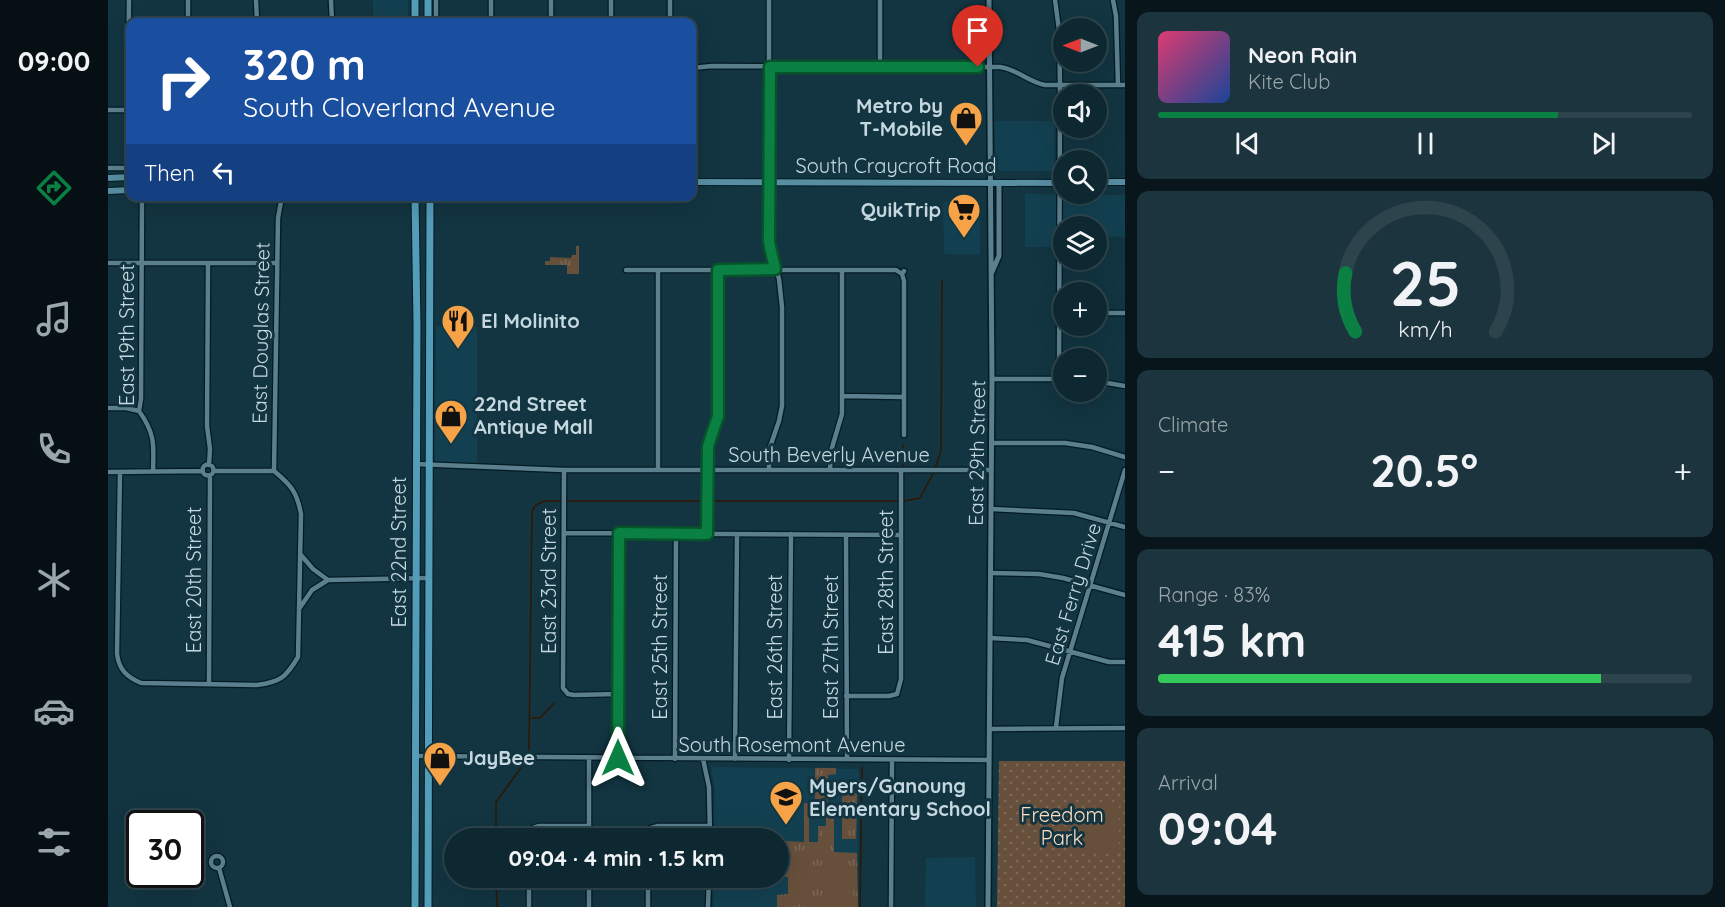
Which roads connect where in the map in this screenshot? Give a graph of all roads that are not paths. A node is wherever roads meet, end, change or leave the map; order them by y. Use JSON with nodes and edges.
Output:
{"nodes":[{"id":1,"x":129,"y":0,"type":"edge"},
{"id":2,"x":188,"y":0,"type":"edge"},
{"id":3,"x":256,"y":0,"type":"edge"},
{"id":4,"x":331,"y":0,"type":"edge"},
{"id":5,"x":415,"y":0,"type":"edge"},
{"id":6,"x":428,"y":0,"type":"edge"},
{"id":7,"x":436,"y":0,"type":"edge"},
{"id":8,"x":491,"y":0,"type":"edge"},
{"id":9,"x":551,"y":0,"type":"edge"},
{"id":10,"x":611,"y":0,"type":"edge"},
{"id":11,"x":670,"y":0,"type":"edge"},
{"id":12,"x":769,"y":0,"type":"edge"},
{"id":13,"x":880,"y":0,"type":"edge"},
{"id":14,"x":989,"y":0,"type":"edge"},
{"id":15,"x":1055,"y":0,"type":"edge"},
{"id":16,"x":1113,"y":0,"type":"edge"},
{"id":17,"x":129,"y":18,"type":"edge"},
{"id":18,"x":188,"y":18,"type":"edge"},
{"id":19,"x":256,"y":18,"type":"edge"},
{"id":20,"x":332,"y":18,"type":"edge"},
{"id":21,"x":415,"y":18,"type":"edge"},
{"id":22,"x":428,"y":18,"type":"edge"},
{"id":23,"x":436,"y":18,"type":"edge"},
{"id":24,"x":491,"y":18,"type":"edge"},
{"id":25,"x":551,"y":18,"type":"edge"},
{"id":26,"x":611,"y":18,"type":"edge"},
{"id":27,"x":670,"y":18,"type":"edge"},
{"id":28,"x":770,"y":67,"type":"junction"},
{"id":29,"x":988,"y":67,"type":"junction"},
{"id":30,"x":696,"y":68,"type":"edge"},
{"id":31,"x":880,"y":68,"type":"junction"},
{"id":32,"x":1053,"y":84,"type":"edge"},
{"id":33,"x":1060,"y":84,"type":"edge"},
{"id":34,"x":1107,"y":85,"type":"edge"},
{"id":35,"x":1118,"y":85,"type":"junction"},
{"id":36,"x":1125,"y":85,"type":"edge"},
{"id":37,"x":108,"y":110,"type":"edge"},
{"id":38,"x":126,"y":110,"type":"edge"},
{"id":39,"x":108,"y":168,"type":"edge"},
{"id":40,"x":126,"y":168,"type":"edge"},
{"id":41,"x":126,"y":177,"type":"edge"},
{"id":42,"x":108,"y":178,"type":"edge"},
{"id":43,"x":696,"y":182,"type":"edge"},
{"id":44,"x":770,"y":182,"type":"junction"},
{"id":45,"x":1107,"y":182,"type":"edge"},
{"id":46,"x":1125,"y":182,"type":"edge"},
{"id":47,"x":990,"y":183,"type":"junction"},
{"id":48,"x":999,"y":183,"type":"junction"},
{"id":49,"x":1053,"y":183,"type":"edge"},
{"id":50,"x":108,"y":190,"type":"edge"},
{"id":51,"x":126,"y":190,"type":"edge"},
{"id":52,"x":142,"y":201,"type":"edge"},
{"id":53,"x":281,"y":201,"type":"edge"},
{"id":54,"x":415,"y":201,"type":"edge"},
{"id":55,"x":430,"y":201,"type":"edge"},
{"id":56,"x":1061,"y":204,"type":"edge"},
{"id":57,"x":108,"y":263,"type":"edge"},
{"id":58,"x":142,"y":264,"type":"junction"},
{"id":59,"x":208,"y":264,"type":"junction"},
{"id":60,"x":277,"y":264,"type":"junction"},
{"id":61,"x":775,"y":269,"type":"junction"},
{"id":62,"x":626,"y":270,"type":"dead end"},
{"id":63,"x":658,"y":270,"type":"junction"},
{"id":64,"x":718,"y":270,"type":"junction"},
{"id":65,"x":842,"y":271,"type":"junction"},
{"id":66,"x":991,"y":274,"type":"junction"},
{"id":67,"x":1061,"y":282,"type":"edge"},
{"id":68,"x":1107,"y":313,"type":"edge"},
{"id":69,"x":1125,"y":313,"type":"edge"},
{"id":70,"x":992,"y":379,"type":"junction"},
{"id":71,"x":1053,"y":379,"type":"edge"},
{"id":72,"x":1107,"y":383,"type":"edge"},
{"id":73,"x":1125,"y":386,"type":"edge"},
{"id":74,"x":842,"y":396,"type":"junction"},
{"id":75,"x":903,"y":397,"type":"junction"},
{"id":76,"x":108,"y":408,"type":"edge"},
{"id":77,"x":139,"y":411,"type":"junction"},
{"id":78,"x":904,"y":435,"type":"dead end"},
{"id":79,"x":992,"y":443,"type":"junction"},
{"id":80,"x":1125,"y":457,"type":"edge"},
{"id":81,"x":415,"y":464,"type":"junction"},
{"id":82,"x":209,"y":465,"type":"junction"},
{"id":83,"x":429,"y":466,"type":"junction"},
{"id":84,"x":564,"y":470,"type":"junction"},
{"id":85,"x":658,"y":470,"type":"junction"},
{"id":86,"x":708,"y":470,"type":"junction"},
{"id":87,"x":769,"y":470,"type":"junction"},
{"id":88,"x":830,"y":470,"type":"junction"},
{"id":89,"x":902,"y":470,"type":"junction"},
{"id":90,"x":991,"y":470,"type":"junction"},
{"id":91,"x":1125,"y":470,"type":"edge"},
{"id":92,"x":153,"y":471,"type":"junction"},
{"id":93,"x":203,"y":471,"type":"junction"},
{"id":94,"x":274,"y":471,"type":"junction"},
{"id":95,"x":108,"y":472,"type":"edge"},
{"id":96,"x":120,"y":472,"type":"junction"},
{"id":97,"x":212,"y":473,"type":"junction"},
{"id":98,"x":991,"y":509,"type":"junction"},
{"id":99,"x":1110,"y":522,"type":"junction"},
{"id":100,"x":1125,"y":527,"type":"edge"},
{"id":101,"x":564,"y":533,"type":"junction"},
{"id":102,"x":619,"y":533,"type":"junction"},
{"id":103,"x":676,"y":534,"type":"junction"},
{"id":104,"x":707,"y":534,"type":"junction"},
{"id":105,"x":791,"y":534,"type":"junction"},
{"id":106,"x":737,"y":535,"type":"junction"},
{"id":107,"x":846,"y":535,"type":"junction"},
{"id":108,"x":901,"y":535,"type":"junction"},
{"id":109,"x":301,"y":555,"type":"junction"},
{"id":110,"x":990,"y":573,"type":"junction"},
{"id":111,"x":429,"y":578,"type":"junction"},
{"id":112,"x":416,"y":579,"type":"junction"},
{"id":113,"x":328,"y":580,"type":"junction"},
{"id":114,"x":1090,"y":586,"type":"junction"},
{"id":115,"x":1125,"y":596,"type":"edge"},
{"id":116,"x":299,"y":609,"type":"junction"},
{"id":117,"x":990,"y":638,"type":"junction"},
{"id":118,"x":108,"y":640,"type":"edge"},
{"id":119,"x":117,"y":640,"type":"junction"},
{"id":120,"x":1070,"y":652,"type":"junction"},
{"id":121,"x":1125,"y":662,"type":"edge"},
{"id":122,"x":208,"y":684,"type":"junction"},
{"id":123,"x":618,"y":694,"type":"junction"},
{"id":124,"x":846,"y":696,"type":"junction"},
{"id":125,"x":1056,"y":727,"type":"junction"},
{"id":126,"x":1125,"y":728,"type":"edge"},
{"id":127,"x":989,"y":729,"type":"junction"},
{"id":128,"x":416,"y":756,"type":"junction"},
{"id":129,"x":429,"y":756,"type":"junction"},
{"id":130,"x":589,"y":758,"type":"junction"},
{"id":131,"x":618,"y":758,"type":"junction"},
{"id":132,"x":675,"y":759,"type":"junction"},
{"id":133,"x":703,"y":759,"type":"junction"},
{"id":134,"x":735,"y":759,"type":"junction"},
{"id":135,"x":847,"y":759,"type":"junction"},
{"id":136,"x":789,"y":760,"type":"junction"},
{"id":137,"x":892,"y":760,"type":"junction"},
{"id":138,"x":988,"y":760,"type":"junction"},
{"id":139,"x":528,"y":823,"type":"dead end"},
{"id":140,"x":646,"y":823,"type":"dead end"},
{"id":141,"x":589,"y":826,"type":"joint"},
{"id":142,"x":710,"y":826,"type":"joint"},
{"id":143,"x":533,"y":828,"type":"joint"},
{"id":144,"x":651,"y":828,"type":"joint"},
{"id":145,"x":219,"y":868,"type":"dead end"},
{"id":146,"x":529,"y":888,"type":"edge"},
{"id":147,"x":589,"y":888,"type":"edge"},
{"id":148,"x":648,"y":888,"type":"edge"},
{"id":149,"x":709,"y":888,"type":"edge"},
{"id":150,"x":230,"y":907,"type":"edge"},
{"id":151,"x":415,"y":907,"type":"edge"},
{"id":152,"x":428,"y":907,"type":"edge"},
{"id":153,"x":529,"y":907,"type":"edge"},
{"id":154,"x":589,"y":907,"type":"edge"},
{"id":155,"x":648,"y":907,"type":"edge"},
{"id":156,"x":708,"y":907,"type":"edge"},
{"id":157,"x":891,"y":907,"type":"edge"},
{"id":158,"x":988,"y":907,"type":"edge"}],
"edges":[{"from":1,"to":17,"type":"street"},
{"from":2,"to":18,"type":"street"},
{"from":3,"to":19,"type":"street"},
{"from":4,"to":20,"type":"street"},
{"from":5,"to":21,"type":"main road"},
{"from":6,"to":22,"type":"main road"},
{"from":7,"to":23,"type":"street"},
{"from":8,"to":24,"type":"street"},
{"from":9,"to":25,"type":"street"},
{"from":10,"to":26,"type":"street"},
{"from":11,"to":27,"type":"street"},
{"from":12,"to":28,"type":"street"},
{"from":13,"to":31,"type":"street"},
{"from":14,"to":29,"type":"street","name":"East 29th Street"},
{"from":15,"to":33,"type":"street"},
{"from":16,"to":35,"type":"street"},
{"from":28,"to":30,"type":"street"},
{"from":28,"to":31,"type":"street"},
{"from":28,"to":44,"type":"street"},
{"from":29,"to":31,"type":"street"},
{"from":29,"to":32,"type":"street"},
{"from":29,"to":47,"type":"street","name":"East 29th Street"},
{"from":34,"to":35,"type":"street"},
{"from":35,"to":36,"type":"street"},
{"from":37,"to":38,"type":"street"},
{"from":39,"to":40,"type":"street"},
{"from":41,"to":42,"type":"main road"},
{"from":43,"to":44,"type":"main road","name":"South Craycroft Road"},
{"from":44,"to":47,"type":"main road","name":"South Craycroft Road"},
{"from":44,"to":61,"type":"street"},
{"from":45,"to":46,"type":"main road"},
{"from":47,"to":48,"type":"main road","name":"South Craycroft Road"},
{"from":47,"to":66,"type":"street","name":"East 29th Street"},
{"from":48,"to":49,"type":"main road","name":"South Craycroft Road"},
{"from":48,"to":66,"type":"street"},
{"from":50,"to":51,"type":"main road"},
{"from":52,"to":58,"type":"street","name":"East 19th Street"},
{"from":53,"to":60,"type":"street","name":"East Douglas Street"},
{"from":54,"to":81,"type":"main road","name":"East 22nd Street"},
{"from":55,"to":83,"type":"main road","name":"East 22nd Street"},
{"from":56,"to":67,"type":"street"},
{"from":57,"to":58,"type":"street"},
{"from":58,"to":59,"type":"street"},
{"from":58,"to":77,"type":"street","name":"East 19th Street"},
{"from":59,"to":60,"type":"street"},
{"from":59,"to":82,"type":"street"},
{"from":60,"to":94,"type":"street","name":"East Douglas Street"},
{"from":61,"to":64,"type":"street"},
{"from":61,"to":65,"type":"street"},
{"from":61,"to":87,"type":"street"},
{"from":62,"to":63,"type":"street"},
{"from":63,"to":64,"type":"street"},
{"from":63,"to":85,"type":"street"},
{"from":64,"to":86,"type":"street"},
{"from":65,"to":74,"type":"street"},
{"from":65,"to":75,"type":"street"},
{"from":66,"to":70,"type":"street","name":"East 29th Street"},
{"from":68,"to":69,"type":"street"},
{"from":70,"to":71,"type":"street"},
{"from":70,"to":79,"type":"street","name":"East 29th Street"},
{"from":72,"to":73,"type":"street"},
{"from":74,"to":75,"type":"street"},
{"from":74,"to":88,"type":"street"},
{"from":75,"to":78,"type":"street"},
{"from":76,"to":77,"type":"street"},
{"from":77,"to":92,"type":"street","name":"East 19th Street"},
{"from":79,"to":80,"type":"street"},
{"from":79,"to":90,"type":"street","name":"East 29th Street"},
{"from":81,"to":83,"type":"street","name":"South Beverly Avenue"},
{"from":81,"to":112,"type":"main road","name":"East 22nd Street"},
{"from":82,"to":93,"type":"street"},
{"from":82,"to":97,"type":"street"},
{"from":83,"to":84,"type":"street","name":"South Beverly Avenue"},
{"from":83,"to":111,"type":"main road","name":"East 22nd Street"},
{"from":84,"to":85,"type":"street","name":"South Beverly Avenue"},
{"from":84,"to":101,"type":"street","name":"East 23rd Street"},
{"from":85,"to":86,"type":"street","name":"South Beverly Avenue"},
{"from":86,"to":87,"type":"street","name":"South Beverly Avenue"},
{"from":86,"to":104,"type":"street"},
{"from":87,"to":88,"type":"street","name":"South Beverly Avenue"},
{"from":88,"to":89,"type":"street","name":"South Beverly Avenue"},
{"from":89,"to":90,"type":"street","name":"South Beverly Avenue"},
{"from":89,"to":108,"type":"street","name":"East 28th Street"},
{"from":90,"to":98,"type":"street","name":"East 29th Street"},
{"from":91,"to":99,"type":"street","name":"East Ferry Drive"},
{"from":92,"to":93,"type":"street"},
{"from":92,"to":96,"type":"street"},
{"from":93,"to":97,"type":"street"},
{"from":94,"to":97,"type":"street"},
{"from":94,"to":109,"type":"street"},
{"from":95,"to":96,"type":"street"},
{"from":96,"to":119,"type":"street"},
{"from":97,"to":122,"type":"street","name":"East 20th Street"},
{"from":98,"to":99,"type":"street"},
{"from":98,"to":110,"type":"street","name":"East 29th Street"},
{"from":99,"to":100,"type":"street"},
{"from":99,"to":114,"type":"street","name":"East Ferry Drive"},
{"from":101,"to":102,"type":"street"},
{"from":101,"to":123,"type":"street","name":"East 23rd Street"},
{"from":102,"to":103,"type":"street"},
{"from":102,"to":123,"type":"street"},
{"from":103,"to":104,"type":"street"},
{"from":103,"to":132,"type":"street","name":"East 25th Street"},
{"from":104,"to":106,"type":"street"},
{"from":105,"to":106,"type":"street"},
{"from":105,"to":107,"type":"street"},
{"from":105,"to":136,"type":"street","name":"East 26th Street"},
{"from":106,"to":134,"type":"street"},
{"from":107,"to":108,"type":"street"},
{"from":107,"to":124,"type":"street","name":"East 27th Street"},
{"from":108,"to":124,"type":"street","name":"East 28th Street"},
{"from":109,"to":113,"type":"street"},
{"from":109,"to":116,"type":"street"},
{"from":110,"to":114,"type":"street"},
{"from":110,"to":117,"type":"street","name":"East 29th Street"},
{"from":111,"to":112,"type":"street"},
{"from":111,"to":129,"type":"main road","name":"East 22nd Street"},
{"from":112,"to":113,"type":"street"},
{"from":112,"to":128,"type":"main road","name":"East 22nd Street"},
{"from":113,"to":116,"type":"street"},
{"from":114,"to":115,"type":"street"},
{"from":114,"to":120,"type":"street","name":"East Ferry Drive"},
{"from":116,"to":122,"type":"street"},
{"from":117,"to":120,"type":"street"},
{"from":117,"to":127,"type":"street","name":"East 29th Street"},
{"from":118,"to":119,"type":"street"},
{"from":119,"to":122,"type":"street"},
{"from":120,"to":121,"type":"street"},
{"from":120,"to":125,"type":"street","name":"East Ferry Drive"},
{"from":123,"to":131,"type":"street"},
{"from":124,"to":135,"type":"street","name":"East 27th Street"},
{"from":125,"to":126,"type":"street"},
{"from":125,"to":127,"type":"street"},
{"from":127,"to":138,"type":"street","name":"East 29th Street"},
{"from":128,"to":129,"type":"street","name":"South Rosemont Avenue"},
{"from":128,"to":151,"type":"main road","name":"East 22nd Street"},
{"from":129,"to":130,"type":"street","name":"South Rosemont Avenue"},
{"from":129,"to":152,"type":"main road","name":"East 22nd Street"},
{"from":130,"to":131,"type":"street","name":"South Rosemont Avenue"},
{"from":130,"to":141,"type":"street"},
{"from":131,"to":132,"type":"street","name":"South Rosemont Avenue"},
{"from":132,"to":133,"type":"street","name":"South Rosemont Avenue"},
{"from":133,"to":134,"type":"street","name":"South Rosemont Avenue"},
{"from":133,"to":142,"type":"street"},
{"from":134,"to":136,"type":"street","name":"South Rosemont Avenue"},
{"from":135,"to":136,"type":"street","name":"South Rosemont Avenue"},
{"from":135,"to":137,"type":"street","name":"South Rosemont Avenue"},
{"from":137,"to":138,"type":"street","name":"South Rosemont Avenue"},
{"from":137,"to":157,"type":"street"},
{"from":138,"to":158,"type":"street","name":"East 29th Street"},
{"from":139,"to":143,"type":"street"},
{"from":140,"to":144,"type":"street"},
{"from":141,"to":143,"type":"street"},
{"from":142,"to":144,"type":"street"},
{"from":145,"to":150,"type":"street"},
{"from":146,"to":153,"type":"street"},
{"from":147,"to":154,"type":"street"},
{"from":148,"to":155,"type":"street"},
{"from":149,"to":156,"type":"street"}]}
